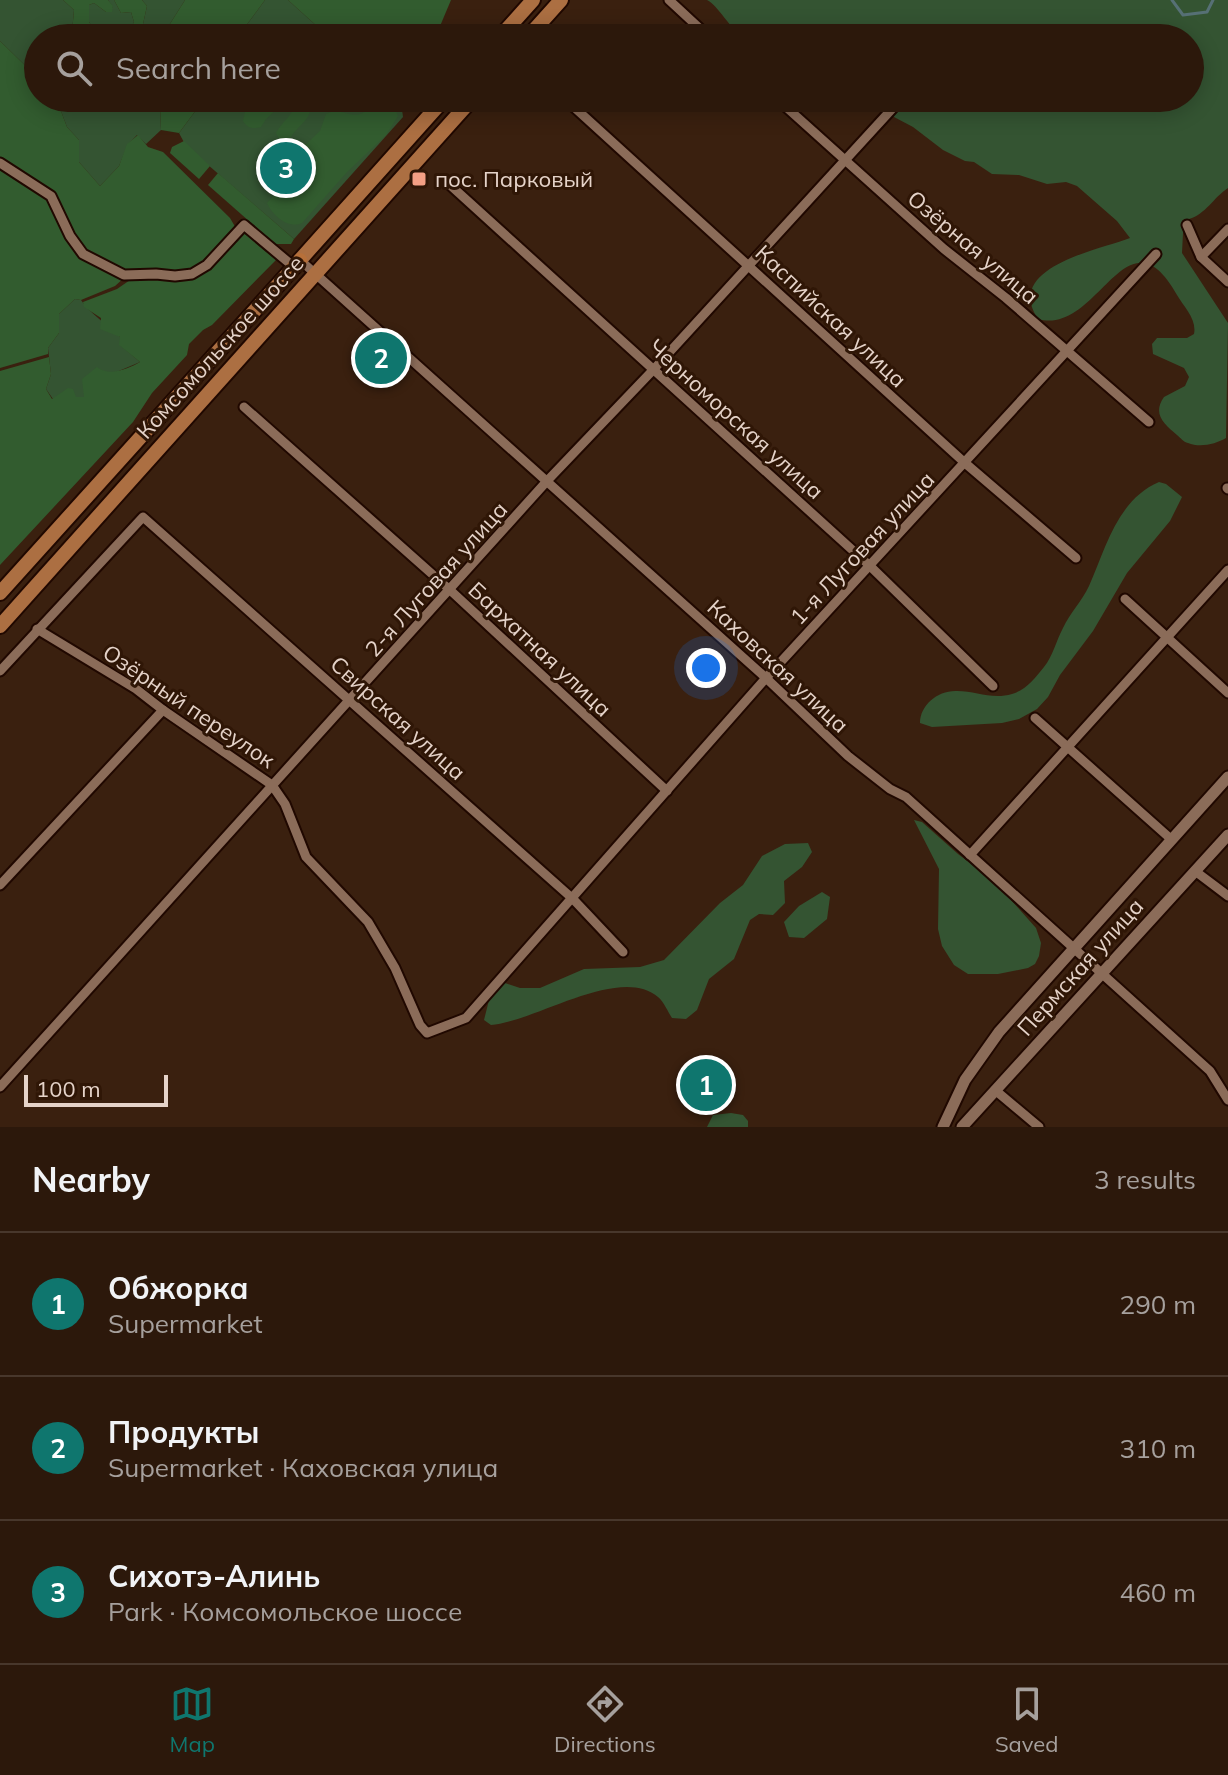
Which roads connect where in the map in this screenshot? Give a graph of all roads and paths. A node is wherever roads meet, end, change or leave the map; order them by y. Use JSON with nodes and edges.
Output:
{"nodes":[{"id":1,"x":533,"y":0,"type":"edge"},
{"id":2,"x":561,"y":0,"type":"edge"},
{"id":3,"x":669,"y":0,"type":"edge"},
{"id":4,"x":512,"y":24,"type":"edge"},
{"id":5,"x":540,"y":24,"type":"edge"},
{"id":6,"x":695,"y":24,"type":"edge"},
{"id":7,"x":432,"y":112,"type":"edge"},
{"id":8,"x":461,"y":112,"type":"edge"},
{"id":9,"x":580,"y":112,"type":"edge"},
{"id":10,"x":791,"y":112,"type":"edge"},
{"id":11,"x":889,"y":112,"type":"edge"},
{"id":12,"x":845,"y":161,"type":"junction"},
{"id":13,"x":0,"y":163,"type":"edge"},
{"id":14,"x":449,"y":184,"type":"dead end"},
{"id":15,"x":1187,"y":225,"type":"dead end"},
{"id":16,"x":1228,"y":229,"type":"edge"},
{"id":17,"x":1156,"y":254,"type":"dead end"},
{"id":18,"x":1201,"y":257,"type":"junction"},
{"id":19,"x":297,"y":263,"type":"junction"},
{"id":20,"x":748,"y":264,"type":"junction"},
{"id":21,"x":319,"y":276,"type":"junction"},
{"id":22,"x":1228,"y":282,"type":"edge"},
{"id":23,"x":1066,"y":349,"type":"junction"},
{"id":24,"x":654,"y":369,"type":"junction"},
{"id":25,"x":244,"y":407,"type":"dead end"},
{"id":26,"x":1149,"y":422,"type":"dead end"},
{"id":27,"x":965,"y":463,"type":"junction"},
{"id":28,"x":547,"y":481,"type":"junction"},
{"id":29,"x":1076,"y":558,"type":"dead end"},
{"id":30,"x":870,"y":566,"type":"junction"},
{"id":31,"x":1228,"y":570,"type":"edge"},
{"id":32,"x":450,"y":590,"type":"junction"},
{"id":33,"x":0,"y":593,"type":"edge"},
{"id":34,"x":1125,"y":599,"type":"dead end"},
{"id":35,"x":0,"y":626,"type":"edge"},
{"id":36,"x":37,"y":629,"type":"junction"},
{"id":37,"x":1168,"y":637,"type":"junction"},
{"id":38,"x":0,"y":671,"type":"edge"},
{"id":39,"x":766,"y":678,"type":"junction"},
{"id":40,"x":993,"y":686,"type":"dead end"},
{"id":41,"x":1228,"y":693,"type":"edge"},
{"id":42,"x":352,"y":700,"type":"junction"},
{"id":43,"x":163,"y":710,"type":"junction"},
{"id":44,"x":1035,"y":718,"type":"dead end"},
{"id":45,"x":1066,"y":749,"type":"junction"},
{"id":46,"x":1228,"y":777,"type":"edge"},
{"id":47,"x":272,"y":785,"type":"junction"},
{"id":48,"x":667,"y":791,"type":"junction"},
{"id":49,"x":1228,"y":835,"type":"edge"},
{"id":50,"x":1172,"y":840,"type":"junction"},
{"id":51,"x":970,"y":855,"type":"junction"},
{"id":52,"x":1195,"y":871,"type":"junction"},
{"id":53,"x":0,"y":885,"type":"edge"},
{"id":54,"x":1228,"y":896,"type":"edge"},
{"id":55,"x":573,"y":899,"type":"junction"},
{"id":56,"x":1074,"y":949,"type":"junction"},
{"id":57,"x":623,"y":952,"type":"dead end"},
{"id":58,"x":1101,"y":974,"type":"junction"},
{"id":59,"x":427,"y":1033,"type":"joint"},
{"id":60,"x":0,"y":1087,"type":"edge"},
{"id":61,"x":995,"y":1090,"type":"junction"},
{"id":62,"x":1228,"y":1100,"type":"edge"},
{"id":63,"x":943,"y":1127,"type":"edge"},
{"id":64,"x":962,"y":1127,"type":"edge"},
{"id":65,"x":1039,"y":1127,"type":"edge"}],
"edges":[{"from":1,"to":4,"type":"main road"},
{"from":2,"to":5,"type":"main road"},
{"from":3,"to":6,"type":"street"},
{"from":7,"to":19,"type":"main road","name":"Комсомольское шоссе"},
{"from":8,"to":21,"type":"main road","name":"Комсомольское шоссе"},
{"from":9,"to":20,"type":"street","name":"Каспийская улица"},
{"from":10,"to":12,"type":"street","name":"Озёрная улица"},
{"from":11,"to":12,"type":"street","name":"2-я Луговая улица"},
{"from":12,"to":20,"type":"street","name":"2-я Луговая улица"},
{"from":12,"to":23,"type":"street","name":"Озёрная улица"},
{"from":13,"to":19,"type":"street","name":"Каховская улица"},
{"from":14,"to":24,"type":"street","name":"Черноморская улица"},
{"from":15,"to":18,"type":"street"},
{"from":16,"to":18,"type":"street"},
{"from":17,"to":23,"type":"street","name":"1-я Луговая улица"},
{"from":18,"to":22,"type":"street"},
{"from":19,"to":21,"type":"street","name":"Каховская улица"},
{"from":19,"to":33,"type":"main road","name":"Комсомольское шоссе"},
{"from":20,"to":24,"type":"street","name":"2-я Луговая улица"},
{"from":20,"to":27,"type":"street","name":"Каспийская улица"},
{"from":21,"to":28,"type":"street","name":"Каховская улица"},
{"from":21,"to":35,"type":"main road","name":"Комсомольское шоссе"},
{"from":23,"to":26,"type":"street","name":"Озёрная улица"},
{"from":23,"to":27,"type":"street","name":"1-я Луговая улица"},
{"from":24,"to":28,"type":"street","name":"2-я Луговая улица"},
{"from":24,"to":30,"type":"street","name":"Черноморская улица"},
{"from":25,"to":32,"type":"street","name":"Бархатная улица"},
{"from":27,"to":29,"type":"street","name":"Каспийская улица"},
{"from":27,"to":30,"type":"street","name":"1-я Луговая улица"},
{"from":28,"to":32,"type":"street","name":"2-я Луговая улица"},
{"from":28,"to":39,"type":"street","name":"Каховская улица"},
{"from":30,"to":39,"type":"street","name":"1-я Луговая улица"},
{"from":30,"to":40,"type":"street","name":"Черноморская улица"},
{"from":31,"to":37,"type":"street"},
{"from":32,"to":42,"type":"street","name":"2-я Луговая улица"},
{"from":32,"to":48,"type":"street","name":"Бархатная улица"},
{"from":34,"to":37,"type":"street"},
{"from":36,"to":38,"type":"street"},
{"from":36,"to":42,"type":"street","name":"Свирская улица"},
{"from":36,"to":43,"type":"street","name":"Озёрный переулок"},
{"from":37,"to":41,"type":"street"},
{"from":37,"to":45,"type":"street"},
{"from":39,"to":48,"type":"street","name":"1-я Луговая улица"},
{"from":39,"to":51,"type":"street","name":"Каховская улица"},
{"from":42,"to":47,"type":"street","name":"2-я Луговая улица"},
{"from":42,"to":55,"type":"street","name":"Свирская улица"},
{"from":43,"to":47,"type":"street","name":"Озёрный переулок"},
{"from":43,"to":53,"type":"street"},
{"from":44,"to":45,"type":"street"},
{"from":45,"to":50,"type":"street"},
{"from":45,"to":51,"type":"street"},
{"from":46,"to":50,"type":"street"},
{"from":47,"to":59,"type":"street","name":"Озёрный переулок"},
{"from":47,"to":60,"type":"street","name":"2-я Луговая улица"},
{"from":48,"to":55,"type":"street","name":"1-я Луговая улица"},
{"from":49,"to":52,"type":"street","name":"Пермская улица"},
{"from":50,"to":56,"type":"street"},
{"from":51,"to":56,"type":"street","name":"Каховская улица"},
{"from":52,"to":54,"type":"street"},
{"from":52,"to":58,"type":"street","name":"Пермская улица"},
{"from":55,"to":57,"type":"street","name":"Свирская улица"},
{"from":55,"to":59,"type":"street","name":"1-я Луговая улица"},
{"from":56,"to":58,"type":"street","name":"Каховская улица"},
{"from":56,"to":63,"type":"street"},
{"from":58,"to":61,"type":"street","name":"Пермская улица"},
{"from":58,"to":62,"type":"street","name":"Каховская улица"},
{"from":61,"to":64,"type":"street","name":"Пермская улица"},
{"from":61,"to":65,"type":"street"}]}
